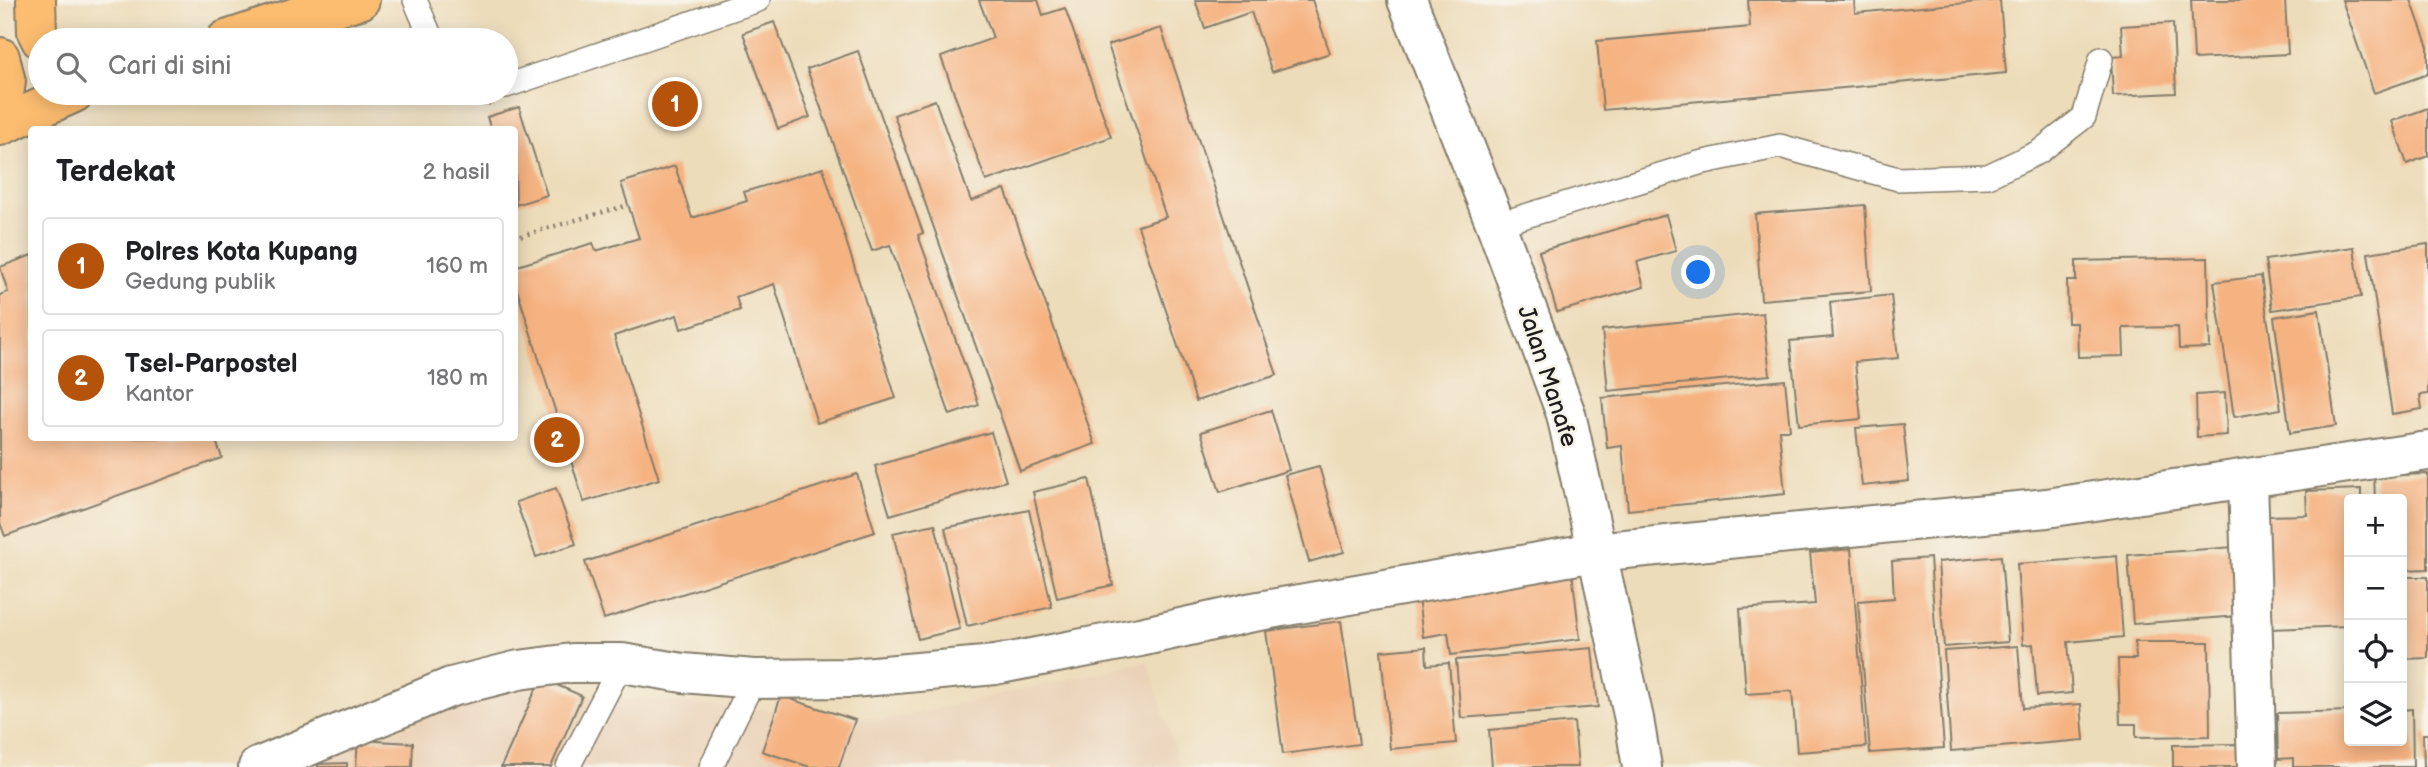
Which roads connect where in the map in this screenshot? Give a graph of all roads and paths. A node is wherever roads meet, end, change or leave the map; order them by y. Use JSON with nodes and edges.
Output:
{"nodes":[{"id":1,"x":36,"y":0,"type":"edge"},
{"id":2,"x":360,"y":0,"type":"edge"},
{"id":3,"x":415,"y":0,"type":"edge"},
{"id":4,"x":758,"y":0,"type":"edge"},
{"id":5,"x":1407,"y":0,"type":"edge"},
{"id":6,"x":37,"y":28,"type":"edge"},
{"id":7,"x":264,"y":28,"type":"edge"},
{"id":8,"x":427,"y":28,"type":"edge"},
{"id":9,"x":0,"y":57,"type":"edge"},
{"id":10,"x":2101,"y":59,"type":"dead end"},
{"id":11,"x":518,"y":82,"type":"edge"},
{"id":12,"x":47,"y":105,"type":"edge"},
{"id":13,"x":0,"y":119,"type":"edge"},
{"id":14,"x":0,"y":126,"type":"edge"},
{"id":15,"x":628,"y":205,"type":"dead end"},
{"id":16,"x":1496,"y":225,"type":"junction"},
{"id":17,"x":518,"y":238,"type":"edge"},
{"id":18,"x":2428,"y":452,"type":"edge"},
{"id":19,"x":2248,"y":480,"type":"junction"},
{"id":20,"x":1595,"y":552,"type":"junction"},
{"id":21,"x":622,"y":663,"type":"junction"},
{"id":22,"x":754,"y":679,"type":"junction"},
{"id":23,"x":258,"y":767,"type":"edge"},
{"id":24,"x":568,"y":767,"type":"edge"},
{"id":25,"x":711,"y":767,"type":"edge"},
{"id":26,"x":1642,"y":767,"type":"edge"},
{"id":27,"x":2257,"y":767,"type":"edge"}],
"edges":[{"from":1,"to":6,"type":"main road"},
{"from":2,"to":7,"type":"main road"},
{"from":3,"to":8,"type":"lane"},
{"from":4,"to":11,"type":"lane"},
{"from":5,"to":16,"type":"street","name":"Jalan Manafe"},
{"from":9,"to":13,"type":"main road"},
{"from":10,"to":16,"type":"lane"},
{"from":12,"to":14,"type":"main road"},
{"from":15,"to":17,"type":"path"},
{"from":16,"to":20,"type":"street","name":"Jalan Manafe"},
{"from":18,"to":19,"type":"street"},
{"from":19,"to":20,"type":"street"},
{"from":19,"to":27,"type":"street"},
{"from":20,"to":22,"type":"street"},
{"from":20,"to":26,"type":"street","name":"Jalan Manafe"},
{"from":21,"to":22,"type":"street"},
{"from":21,"to":23,"type":"street"},
{"from":21,"to":24,"type":"lane"},
{"from":22,"to":25,"type":"lane"}]}
